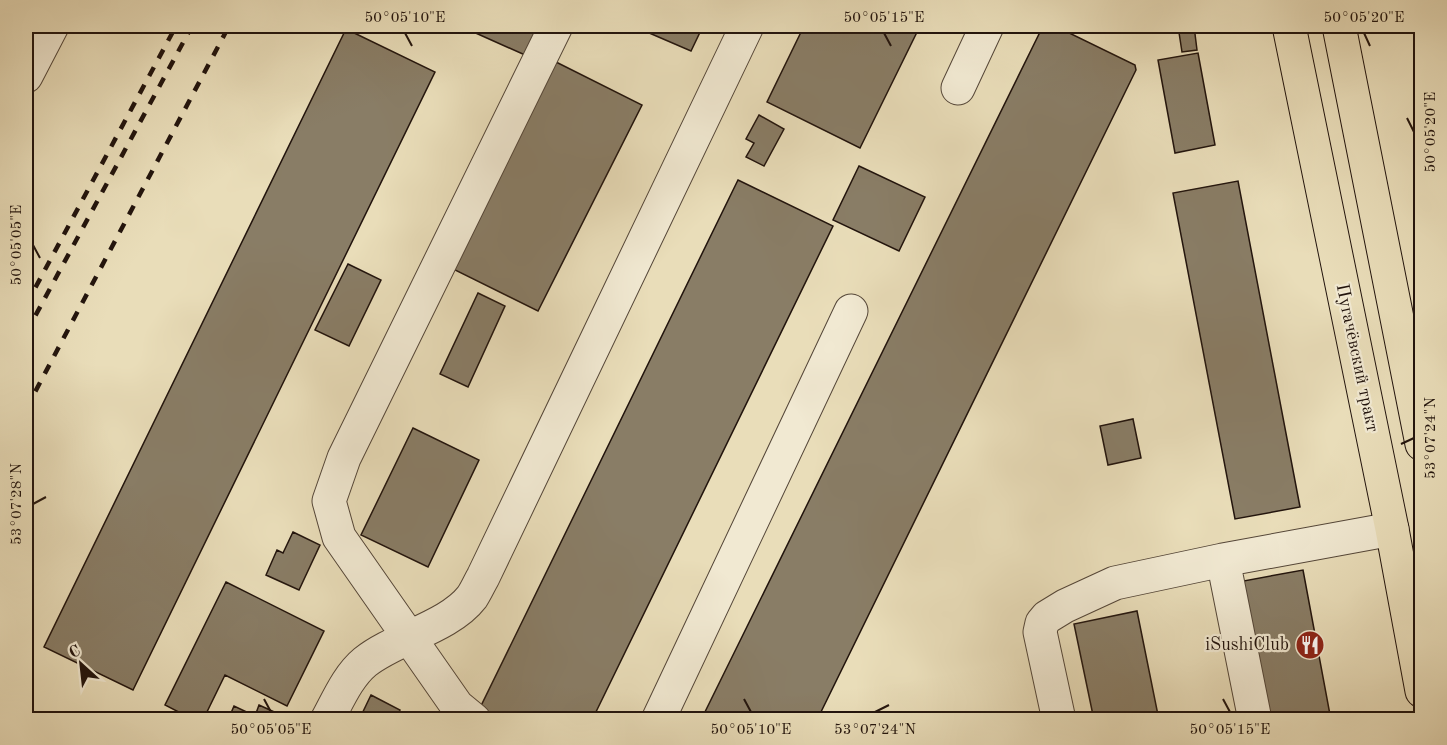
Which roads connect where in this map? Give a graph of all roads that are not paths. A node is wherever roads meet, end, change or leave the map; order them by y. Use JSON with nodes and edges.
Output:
{"nodes":[{"id":1,"x":52,"y":26,"type":"edge"},
{"id":2,"x":556,"y":26,"type":"edge"},
{"id":3,"x":747,"y":26,"type":"edge"},
{"id":4,"x":987,"y":26,"type":"edge"},
{"id":5,"x":1289,"y":26,"type":"edge"},
{"id":6,"x":1339,"y":26,"type":"edge"},
{"id":7,"x":26,"y":76,"type":"edge"},
{"id":8,"x":958,"y":88,"type":"dead end"},
{"id":9,"x":851,"y":311,"type":"dead end"},
{"id":10,"x":1422,"y":444,"type":"edge"},
{"id":11,"x":1392,"y":529,"type":"junction"},
{"id":12,"x":1223,"y":560,"type":"junction"},
{"id":13,"x":409,"y":637,"type":"junction"},
{"id":14,"x":1422,"y":691,"type":"edge"},
{"id":15,"x":327,"y":720,"type":"edge"},
{"id":16,"x":474,"y":720,"type":"edge"},
{"id":17,"x":658,"y":720,"type":"edge"},
{"id":18,"x":1059,"y":720,"type":"edge"},
{"id":19,"x":1255,"y":720,"type":"edge"}],
"edges":[{"from":1,"to":7,"type":"street"},
{"from":2,"to":13,"type":"street"},
{"from":3,"to":13,"type":"street"},
{"from":4,"to":8,"type":"street"},
{"from":5,"to":11,"type":"main road","name":"Пугачёвский тракт"},
{"from":6,"to":10,"type":"main road"},
{"from":9,"to":17,"type":"street"},
{"from":11,"to":12,"type":"street"},
{"from":11,"to":14,"type":"main road","name":"Пугачёвский тракт"},
{"from":12,"to":18,"type":"street"},
{"from":12,"to":19,"type":"street"},
{"from":13,"to":15,"type":"street"},
{"from":13,"to":16,"type":"street"}]}
